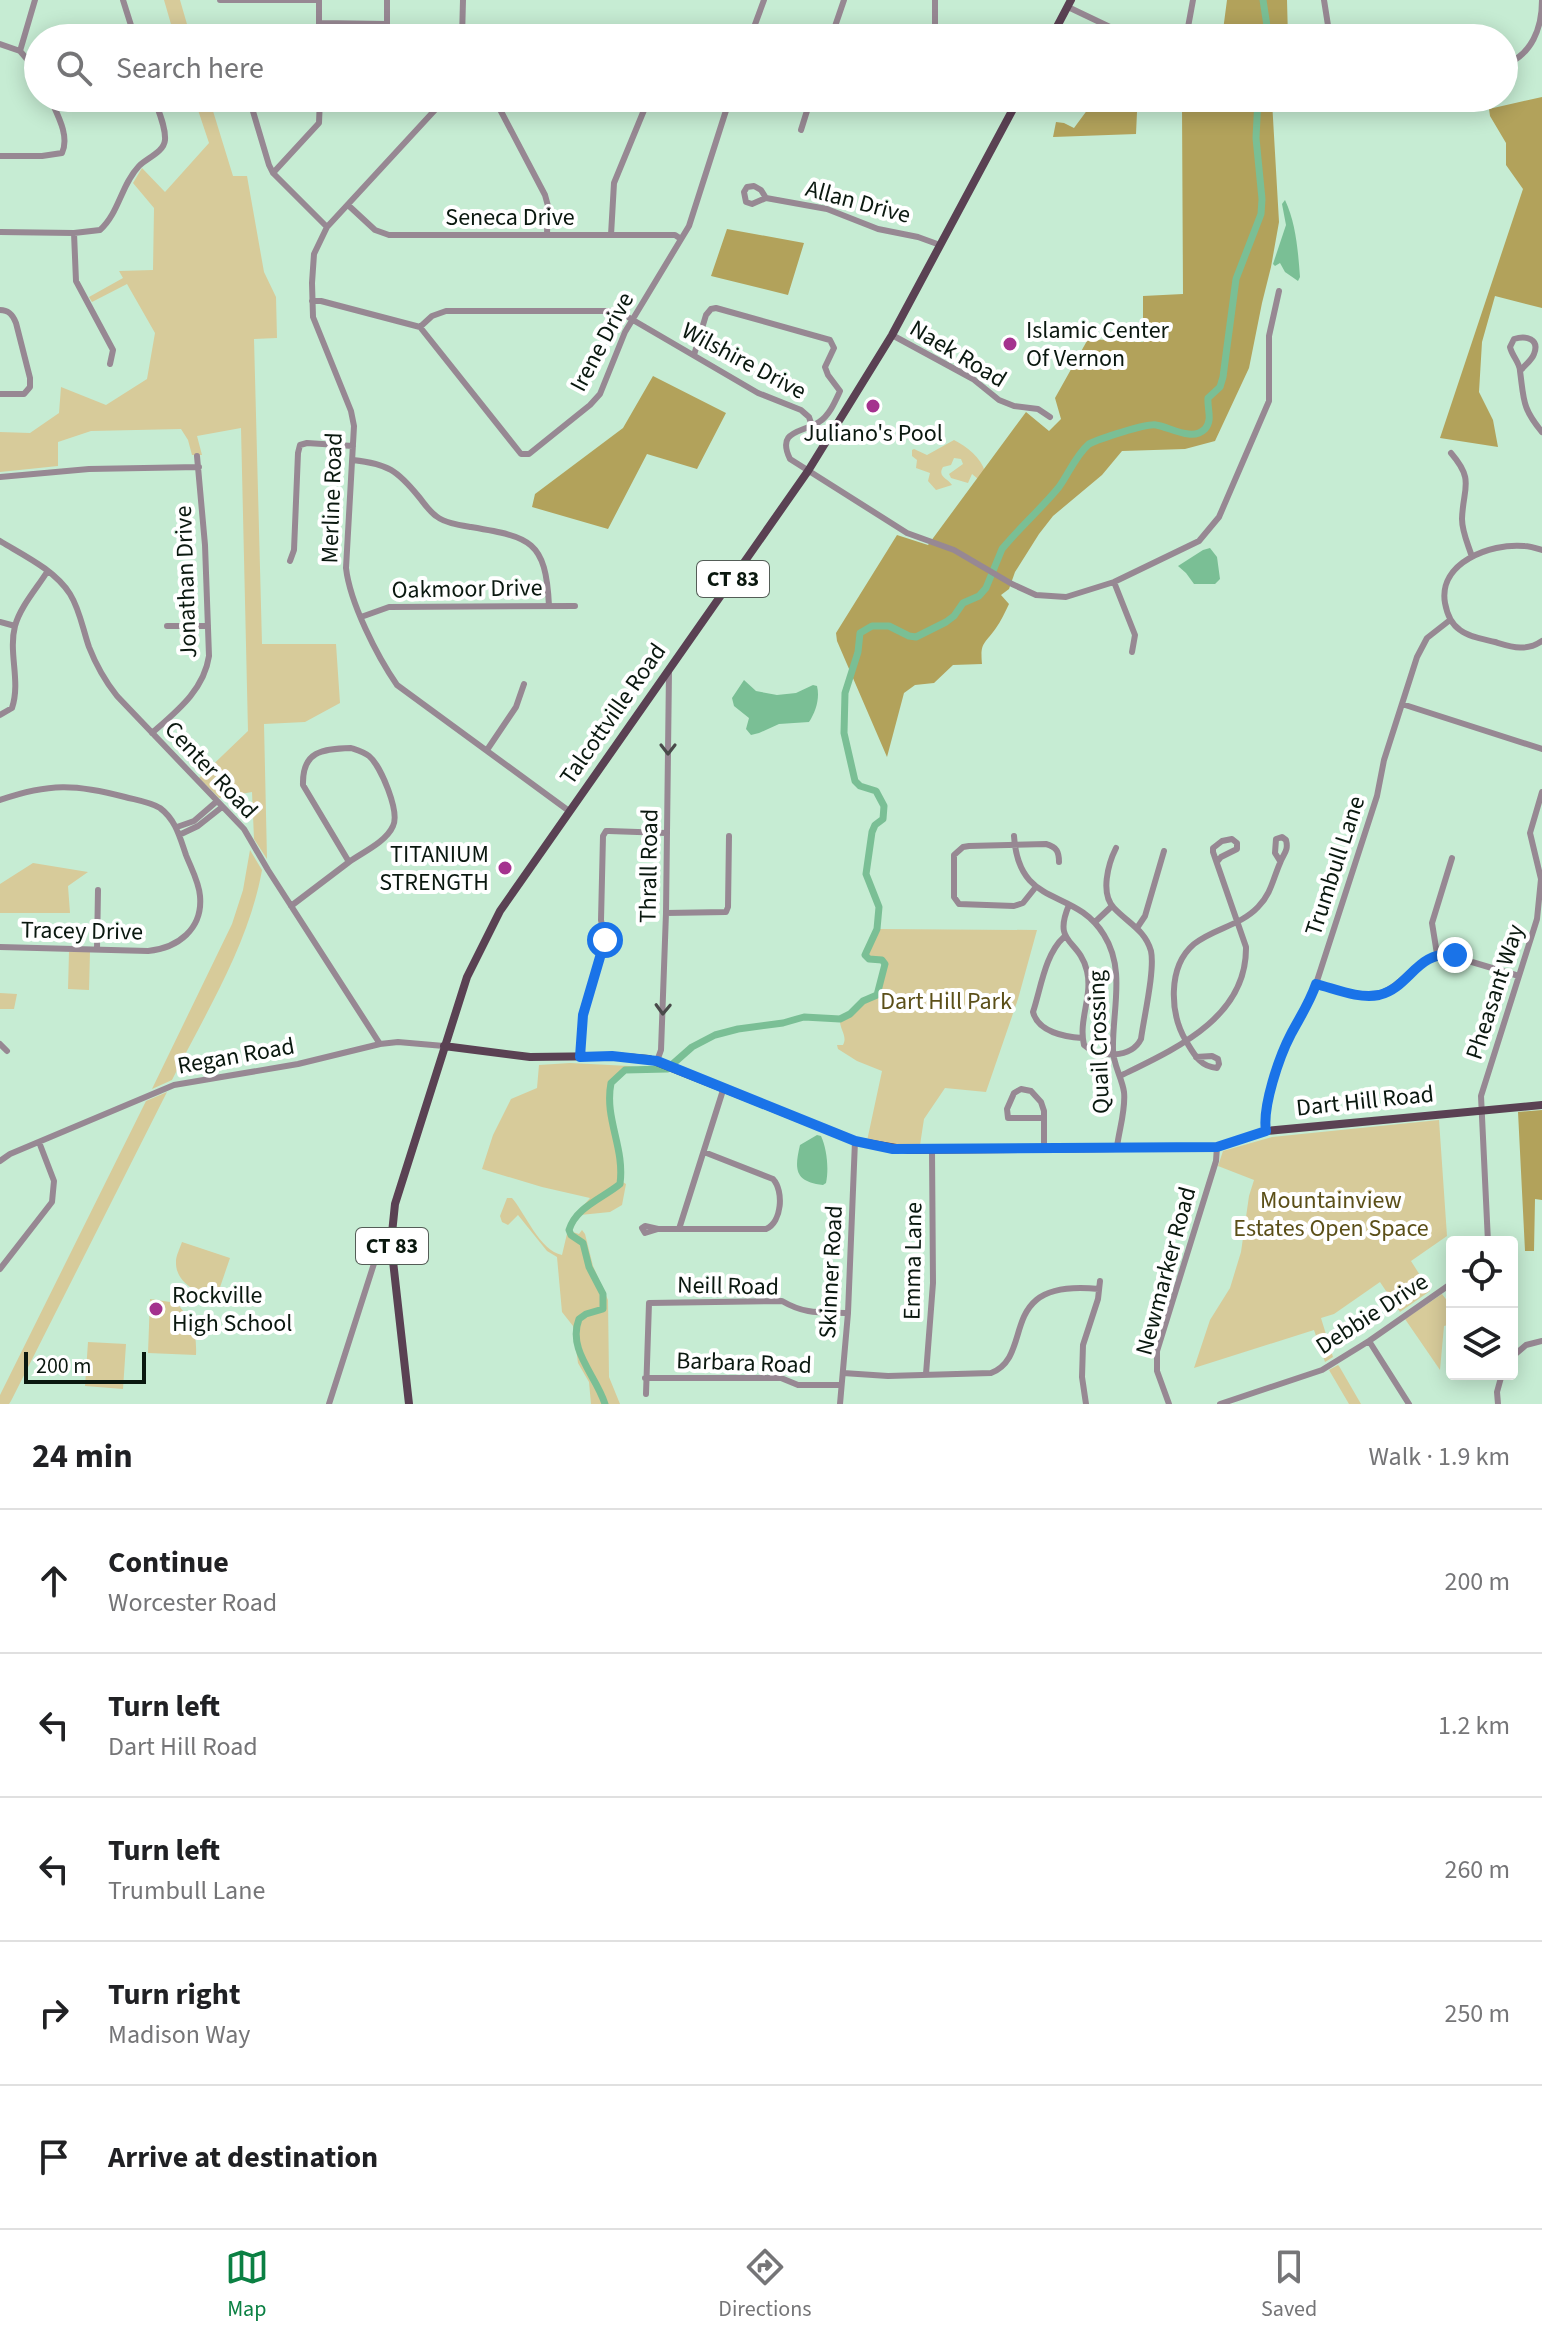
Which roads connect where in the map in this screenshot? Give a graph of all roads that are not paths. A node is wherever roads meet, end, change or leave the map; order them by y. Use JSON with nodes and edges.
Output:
{"nodes":[{"id":1,"x":35,"y":0,"type":"edge"},
{"id":2,"x":123,"y":0,"type":"edge"},
{"id":3,"x":220,"y":0,"type":"edge"},
{"id":4,"x":265,"y":0,"type":"edge"},
{"id":5,"x":319,"y":0,"type":"edge"},
{"id":6,"x":387,"y":0,"type":"edge"},
{"id":7,"x":463,"y":0,"type":"edge"},
{"id":8,"x":764,"y":0,"type":"edge"},
{"id":9,"x":844,"y":0,"type":"edge"},
{"id":10,"x":935,"y":0,"type":"edge"},
{"id":11,"x":1193,"y":0,"type":"edge"},
{"id":12,"x":1324,"y":0,"type":"edge"},
{"id":13,"x":1542,"y":0,"type":"edge"},
{"id":14,"x":1069,"y":3,"type":"edge"},
{"id":15,"x":319,"y":23,"type":"joint"},
{"id":16,"x":28,"y":24,"type":"edge"},
{"id":17,"x":131,"y":24,"type":"edge"},
{"id":18,"x":387,"y":24,"type":"joint"},
{"id":19,"x":462,"y":24,"type":"edge"},
{"id":20,"x":755,"y":24,"type":"edge"},
{"id":21,"x":836,"y":24,"type":"edge"},
{"id":22,"x":935,"y":24,"type":"edge"},
{"id":23,"x":1058,"y":24,"type":"edge"},
{"id":24,"x":1107,"y":24,"type":"edge"},
{"id":25,"x":1189,"y":24,"type":"edge"},
{"id":26,"x":1328,"y":24,"type":"edge"},
{"id":27,"x":24,"y":37,"type":"edge"},
{"id":28,"x":1533,"y":41,"type":"junction"},
{"id":29,"x":0,"y":44,"type":"edge"},
{"id":30,"x":1542,"y":47,"type":"edge"},
{"id":31,"x":20,"y":51,"type":"junction"},
{"id":32,"x":24,"y":56,"type":"edge"},
{"id":33,"x":1518,"y":58,"type":"edge"},
{"id":34,"x":55,"y":112,"type":"edge"},
{"id":35,"x":158,"y":112,"type":"edge"},
{"id":36,"x":253,"y":112,"type":"edge"},
{"id":37,"x":319,"y":112,"type":"edge"},
{"id":38,"x":433,"y":112,"type":"edge"},
{"id":39,"x":504,"y":112,"type":"edge"},
{"id":40,"x":643,"y":112,"type":"edge"},
{"id":41,"x":726,"y":112,"type":"edge"},
{"id":42,"x":807,"y":112,"type":"edge"},
{"id":43,"x":1011,"y":112,"type":"edge"},
{"id":44,"x":801,"y":130,"type":"dead end"},
{"id":45,"x":0,"y":156,"type":"edge"},
{"id":46,"x":273,"y":173,"type":"junction"},
{"id":47,"x":766,"y":198,"type":"dead end"},
{"id":48,"x":348,"y":205,"type":"junction"},
{"id":49,"x":327,"y":227,"type":"junction"},
{"id":50,"x":0,"y":232,"type":"edge"},
{"id":51,"x":74,"y":233,"type":"junction"},
{"id":52,"x":547,"y":234,"type":"junction"},
{"id":53,"x":611,"y":235,"type":"junction"},
{"id":54,"x":681,"y":239,"type":"junction"},
{"id":55,"x":940,"y":245,"type":"junction"},
{"id":56,"x":1279,"y":291,"type":"dead end"},
{"id":57,"x":312,"y":301,"type":"junction"},
{"id":58,"x":0,"y":310,"type":"edge"},
{"id":59,"x":633,"y":320,"type":"junction"},
{"id":60,"x":420,"y":327,"type":"junction"},
{"id":61,"x":892,"y":335,"type":"junction"},
{"id":62,"x":694,"y":355,"type":"junction"},
{"id":63,"x":110,"y":364,"type":"dead end"},
{"id":64,"x":1521,"y":370,"type":"junction"},
{"id":65,"x":0,"y":394,"type":"edge"},
{"id":66,"x":1050,"y":417,"type":"dead end"},
{"id":67,"x":812,"y":426,"type":"junction"},
{"id":68,"x":1542,"y":432,"type":"edge"},
{"id":69,"x":353,"y":446,"type":"junction"},
{"id":70,"x":1451,"y":453,"type":"dead end"},
{"id":71,"x":197,"y":456,"type":"dead end"},
{"id":72,"x":353,"y":460,"type":"junction"},
{"id":73,"x":199,"y":467,"type":"junction"},
{"id":74,"x":808,"y":471,"type":"junction"},
{"id":75,"x":0,"y":477,"type":"edge"},
{"id":76,"x":0,"y":541,"type":"edge"},
{"id":77,"x":1542,"y":550,"type":"edge"},
{"id":78,"x":1472,"y":557,"type":"junction"},
{"id":79,"x":290,"y":561,"type":"dead end"},
{"id":80,"x":47,"y":572,"type":"junction"},
{"id":81,"x":1114,"y":582,"type":"junction"},
{"id":82,"x":549,"y":606,"type":"junction"},
{"id":83,"x":575,"y":606,"type":"dead end"},
{"id":84,"x":361,"y":617,"type":"junction"},
{"id":85,"x":1450,"y":620,"type":"junction"},
{"id":86,"x":0,"y":622,"type":"edge"},
{"id":87,"x":15,"y":626,"type":"junction"},
{"id":88,"x":167,"y":626,"type":"dead end"},
{"id":89,"x":208,"y":626,"type":"junction"},
{"id":90,"x":1542,"y":641,"type":"edge"},
{"id":91,"x":1132,"y":652,"type":"dead end"},
{"id":92,"x":669,"y":671,"type":"junction"},
{"id":93,"x":524,"y":684,"type":"dead end"},
{"id":94,"x":1402,"y":704,"type":"junction"},
{"id":95,"x":0,"y":715,"type":"edge"},
{"id":96,"x":152,"y":733,"type":"junction"},
{"id":97,"x":1542,"y":749,"type":"edge"},
{"id":98,"x":487,"y":750,"type":"junction"},
{"id":99,"x":1542,"y":792,"type":"edge"},
{"id":100,"x":0,"y":800,"type":"edge"},
{"id":101,"x":219,"y":805,"type":"junction"},
{"id":102,"x":569,"y":811,"type":"junction"},
{"id":103,"x":178,"y":831,"type":"junction"},
{"id":104,"x":666,"y":833,"type":"junction"},
{"id":105,"x":729,"y":836,"type":"dead end"},
{"id":106,"x":1014,"y":840,"type":"junction"},
{"id":107,"x":1116,"y":848,"type":"dead end"},
{"id":108,"x":1164,"y":851,"type":"dead end"},
{"id":109,"x":1452,"y":858,"type":"dead end"},
{"id":110,"x":1280,"y":861,"type":"dead end"},
{"id":111,"x":349,"y":862,"type":"junction"},
{"id":112,"x":1059,"y":862,"type":"dead end"},
{"id":113,"x":1217,"y":862,"type":"dead end"},
{"id":114,"x":1035,"y":888,"type":"junction"},
{"id":115,"x":98,"y":890,"type":"dead end"},
{"id":116,"x":1541,"y":903,"type":"edge"},
{"id":117,"x":1069,"y":905,"type":"junction"},
{"id":118,"x":291,"y":906,"type":"junction"},
{"id":119,"x":1112,"y":906,"type":"junction"},
{"id":120,"x":666,"y":913,"type":"junction"},
{"id":121,"x":1095,"y":922,"type":"junction"},
{"id":122,"x":1238,"y":923,"type":"junction"},
{"id":123,"x":1137,"y":928,"type":"junction"},
{"id":124,"x":1064,"y":937,"type":"junction"},
{"id":125,"x":0,"y":947,"type":"edge"},
{"id":126,"x":97,"y":949,"type":"junction"},
{"id":127,"x":1437,"y":954,"type":"junction"},
{"id":128,"x":1519,"y":976,"type":"junction"},
{"id":129,"x":1316,"y":984,"type":"junction"},
{"id":130,"x":1082,"y":1038,"type":"junction"},
{"id":131,"x":1186,"y":1041,"type":"junction"},
{"id":132,"x":0,"y":1044,"type":"edge"},
{"id":133,"x":380,"y":1044,"type":"junction"},
{"id":134,"x":444,"y":1046,"type":"junction"},
{"id":135,"x":7,"y":1051,"type":"dead end"},
{"id":136,"x":1113,"y":1054,"type":"junction"},
{"id":137,"x":580,"y":1057,"type":"junction"},
{"id":138,"x":1196,"y":1057,"type":"dead end"},
{"id":139,"x":666,"y":1064,"type":"junction"},
{"id":140,"x":1120,"y":1076,"type":"junction"},
{"id":141,"x":724,"y":1087,"type":"junction"},
{"id":142,"x":1542,"y":1105,"type":"edge"},
{"id":143,"x":1481,"y":1110,"type":"junction"},
{"id":144,"x":1044,"y":1118,"type":"junction"},
{"id":145,"x":1266,"y":1131,"type":"junction"},
{"id":146,"x":855,"y":1141,"type":"junction"},
{"id":147,"x":39,"y":1142,"type":"junction"},
{"id":148,"x":1117,"y":1147,"type":"junction"},
{"id":149,"x":1217,"y":1147,"type":"junction"},
{"id":150,"x":1044,"y":1149,"type":"junction"},
{"id":151,"x":932,"y":1150,"type":"junction"},
{"id":152,"x":704,"y":1152,"type":"junction"},
{"id":153,"x":0,"y":1161,"type":"edge"},
{"id":154,"x":658,"y":1229,"type":"dead end"},
{"id":155,"x":679,"y":1229,"type":"junction"},
{"id":156,"x":1488,"y":1236,"type":"edge"},
{"id":157,"x":391,"y":1243,"type":"junction"},
{"id":158,"x":0,"y":1269,"type":"edge"},
{"id":159,"x":1446,"y":1287,"type":"edge"},
{"id":160,"x":848,"y":1313,"type":"junction"},
{"id":161,"x":1369,"y":1341,"type":"junction"},
{"id":162,"x":1542,"y":1341,"type":"edge"},
{"id":163,"x":1518,"y":1352,"type":"edge"},
{"id":164,"x":843,"y":1373,"type":"junction"},
{"id":165,"x":926,"y":1374,"type":"junction"},
{"id":166,"x":645,"y":1378,"type":"junction"},
{"id":167,"x":1500,"y":1380,"type":"edge"},
{"id":168,"x":841,"y":1385,"type":"junction"},
{"id":169,"x":646,"y":1394,"type":"dead end"},
{"id":170,"x":1248,"y":1395,"type":"junction"},
{"id":171,"x":329,"y":1404,"type":"edge"},
{"id":172,"x":409,"y":1404,"type":"edge"},
{"id":173,"x":840,"y":1404,"type":"edge"},
{"id":174,"x":1086,"y":1404,"type":"edge"},
{"id":175,"x":1169,"y":1404,"type":"edge"},
{"id":176,"x":1220,"y":1404,"type":"edge"},
{"id":177,"x":1251,"y":1404,"type":"edge"},
{"id":178,"x":1409,"y":1404,"type":"edge"},
{"id":179,"x":1498,"y":1404,"type":"edge"}],
"edges":[{"from":1,"to":16,"type":"street"},
{"from":2,"to":17,"type":"street"},
{"from":3,"to":4,"type":"street"},
{"from":4,"to":5,"type":"street"},
{"from":5,"to":15,"type":"street"},
{"from":6,"to":18,"type":"street"},
{"from":7,"to":19,"type":"street"},
{"from":8,"to":20,"type":"street"},
{"from":9,"to":21,"type":"street"},
{"from":10,"to":22,"type":"street"},
{"from":11,"to":25,"type":"street"},
{"from":12,"to":26,"type":"street"},
{"from":13,"to":28,"type":"street"},
{"from":14,"to":23,"type":"main road"},
{"from":14,"to":24,"type":"street"},
{"from":15,"to":18,"type":"street"},
{"from":27,"to":31,"type":"street"},
{"from":28,"to":30,"type":"street"},
{"from":28,"to":33,"type":"street"},
{"from":29,"to":31,"type":"street"},
{"from":31,"to":32,"type":"street"},
{"from":34,"to":45,"type":"street"},
{"from":35,"to":51,"type":"street"},
{"from":36,"to":46,"type":"street"},
{"from":37,"to":46,"type":"street"},
{"from":38,"to":48,"type":"street","name":"Merline Road"},
{"from":39,"to":52,"type":"street"},
{"from":40,"to":53,"type":"street"},
{"from":41,"to":54,"type":"street","name":"Irene Drive"},
{"from":42,"to":44,"type":"street"},
{"from":43,"to":55,"type":"main road","name":"Talcottville Road","number":"CT 83"},
{"from":46,"to":49,"type":"street"},
{"from":47,"to":55,"type":"street","name":"Allan Drive"},
{"from":48,"to":49,"type":"street","name":"Merline Road"},
{"from":48,"to":52,"type":"street","name":"Seneca Drive"},
{"from":49,"to":57,"type":"street","name":"Merline Road"},
{"from":50,"to":51,"type":"street"},
{"from":51,"to":63,"type":"street"},
{"from":52,"to":53,"type":"street","name":"Seneca Drive"},
{"from":53,"to":54,"type":"street","name":"Seneca Drive"},
{"from":54,"to":59,"type":"street","name":"Irene Drive"},
{"from":55,"to":61,"type":"main road","name":"Talcottville Road","number":"CT 83"},
{"from":56,"to":81,"type":"street"},
{"from":57,"to":60,"type":"street"},
{"from":57,"to":69,"type":"street","name":"Merline Road"},
{"from":58,"to":65,"type":"street"},
{"from":59,"to":60,"type":"street","name":"Wilshire Drive"},
{"from":59,"to":60,"type":"street","name":"Irene Drive"},
{"from":59,"to":62,"type":"street","name":"Wilshire Drive"},
{"from":61,"to":66,"type":"street","name":"Naek Road"},
{"from":61,"to":74,"type":"main road","name":"Talcottville Road","number":"CT 83"},
{"from":62,"to":67,"type":"street","name":"Wilshire Drive"},
{"from":62,"to":67,"type":"street"},
{"from":64,"to":64,"type":"street"},
{"from":64,"to":68,"type":"street"},
{"from":67,"to":74,"type":"street","name":"Wilshire Drive"},
{"from":69,"to":72,"type":"street","name":"Merline Road"},
{"from":69,"to":79,"type":"street"},
{"from":70,"to":78,"type":"street"},
{"from":71,"to":73,"type":"street","name":"Jonathan Drive"},
{"from":72,"to":82,"type":"street"},
{"from":72,"to":84,"type":"street","name":"Merline Road"},
{"from":73,"to":75,"type":"street"},
{"from":73,"to":89,"type":"street","name":"Jonathan Drive"},
{"from":74,"to":81,"type":"street"},
{"from":74,"to":92,"type":"main road","name":"Talcottville Road","number":"CT 83"},
{"from":76,"to":80,"type":"street","name":"Center Road"},
{"from":77,"to":78,"type":"street"},
{"from":78,"to":85,"type":"street"},
{"from":80,"to":87,"type":"street"},
{"from":80,"to":96,"type":"street","name":"Center Road"},
{"from":81,"to":91,"type":"street"},
{"from":82,"to":83,"type":"street","name":"Oakmoor Drive"},
{"from":82,"to":84,"type":"street","name":"Oakmoor Drive"},
{"from":84,"to":98,"type":"street","name":"Merline Road"},
{"from":85,"to":90,"type":"street"},
{"from":85,"to":94,"type":"street","name":"Trumbull Lane"},
{"from":86,"to":87,"type":"street"},
{"from":87,"to":95,"type":"street"},
{"from":88,"to":89,"type":"street"},
{"from":89,"to":96,"type":"street","name":"Jonathan Drive"},
{"from":92,"to":102,"type":"main road","name":"Talcottville Road","number":"CT 83"},
{"from":92,"to":104,"type":"street","name":"Thrall Road","one_way":true},
{"from":93,"to":98,"type":"street"},
{"from":94,"to":97,"type":"street"},
{"from":94,"to":129,"type":"street","name":"Trumbull Lane"},
{"from":96,"to":101,"type":"street","name":"Center Road"},
{"from":98,"to":102,"type":"street","name":"Merline Road"},
{"from":99,"to":116,"type":"street","name":"Pheasant Way"},
{"from":100,"to":103,"type":"street"},
{"from":101,"to":103,"type":"street"},
{"from":101,"to":118,"type":"street","name":"Center Road"},
{"from":102,"to":134,"type":"main road","name":"Talcottville Road","number":"CT 83"},
{"from":103,"to":126,"type":"street","name":"Tracey Drive"},
{"from":104,"to":120,"type":"street","name":"Thrall Road"},
{"from":104,"to":137,"type":"street"},
{"from":105,"to":120,"type":"street"},
{"from":106,"to":112,"type":"street"},
{"from":106,"to":114,"type":"street"},
{"from":106,"to":114,"type":"street"},
{"from":107,"to":119,"type":"street"},
{"from":108,"to":123,"type":"street"},
{"from":109,"to":127,"type":"street"},
{"from":110,"to":122,"type":"street"},
{"from":111,"to":111,"type":"street"},
{"from":111,"to":118,"type":"street"},
{"from":113,"to":122,"type":"street"},
{"from":114,"to":117,"type":"street"},
{"from":115,"to":126,"type":"street"},
{"from":116,"to":128,"type":"street","name":"Pheasant Way"},
{"from":117,"to":121,"type":"street"},
{"from":117,"to":124,"type":"street"},
{"from":118,"to":133,"type":"street","name":"Center Road"},
{"from":119,"to":121,"type":"street"},
{"from":119,"to":123,"type":"street"},
{"from":120,"to":139,"type":"street","name":"Thrall Road","one_way":true},
{"from":121,"to":136,"type":"street","name":"Quail Crossing"},
{"from":122,"to":131,"type":"street"},
{"from":122,"to":131,"type":"street"},
{"from":123,"to":136,"type":"street"},
{"from":124,"to":130,"type":"street"},
{"from":124,"to":130,"type":"street"},
{"from":125,"to":126,"type":"street","name":"Tracey Drive"},
{"from":127,"to":128,"type":"street"},
{"from":127,"to":129,"type":"street"},
{"from":128,"to":143,"type":"street","name":"Pheasant Way"},
{"from":129,"to":145,"type":"street","name":"Trumbull Lane"},
{"from":130,"to":136,"type":"street"},
{"from":131,"to":138,"type":"street"},
{"from":131,"to":140,"type":"street"},
{"from":132,"to":135,"type":"street"},
{"from":133,"to":134,"type":"street","name":"Regan Road"},
{"from":133,"to":147,"type":"street","name":"Regan Road"},
{"from":134,"to":137,"type":"main road","name":"Dart Hill Road"},
{"from":134,"to":157,"type":"main road","name":"Talcottville Road","number":"CT 83"},
{"from":136,"to":140,"type":"street","name":"Quail Crossing"},
{"from":137,"to":139,"type":"main road","name":"Dart Hill Road"},
{"from":139,"to":141,"type":"main road","name":"Dart Hill Road"},
{"from":140,"to":148,"type":"street","name":"Quail Crossing"},
{"from":141,"to":146,"type":"main road","name":"Dart Hill Road"},
{"from":141,"to":152,"type":"street"},
{"from":142,"to":143,"type":"main road","name":"Dart Hill Road"},
{"from":143,"to":145,"type":"main road","name":"Dart Hill Road"},
{"from":143,"to":156,"type":"street"},
{"from":144,"to":144,"type":"street"},
{"from":144,"to":150,"type":"street"},
{"from":145,"to":149,"type":"main road","name":"Dart Hill Road"},
{"from":146,"to":151,"type":"main road","name":"Dart Hill Road"},
{"from":146,"to":160,"type":"street","name":"Skinner Road"},
{"from":147,"to":153,"type":"street","name":"Regan Road"},
{"from":147,"to":158,"type":"street"},
{"from":148,"to":149,"type":"main road","name":"Dart Hill Road"},
{"from":148,"to":150,"type":"main road","name":"Dart Hill Road"},
{"from":149,"to":175,"type":"street","name":"Newmarker Road"},
{"from":150,"to":151,"type":"main road","name":"Dart Hill Road"},
{"from":151,"to":165,"type":"street","name":"Emma Lane"},
{"from":152,"to":155,"type":"street"},
{"from":152,"to":155,"type":"street"},
{"from":154,"to":155,"type":"street"},
{"from":157,"to":171,"type":"street"},
{"from":157,"to":172,"type":"main road","name":"Talcottville Road","number":"CT 83"},
{"from":159,"to":161,"type":"street","name":"Debbie Drive"},
{"from":160,"to":164,"type":"street","name":"Skinner Road"},
{"from":160,"to":166,"type":"street","name":"Neill Road"},
{"from":161,"to":170,"type":"street","name":"Debbie Drive"},
{"from":161,"to":178,"type":"street"},
{"from":162,"to":163,"type":"street"},
{"from":164,"to":165,"type":"street"},
{"from":164,"to":168,"type":"street","name":"Skinner Road"},
{"from":165,"to":174,"type":"street"},
{"from":166,"to":168,"type":"street","name":"Barbara Road"},
{"from":166,"to":169,"type":"street","name":"Neill Road"},
{"from":167,"to":179,"type":"street"},
{"from":168,"to":173,"type":"street","name":"Skinner Road"},
{"from":170,"to":176,"type":"street","name":"Debbie Drive"},
{"from":170,"to":177,"type":"street"}]}
